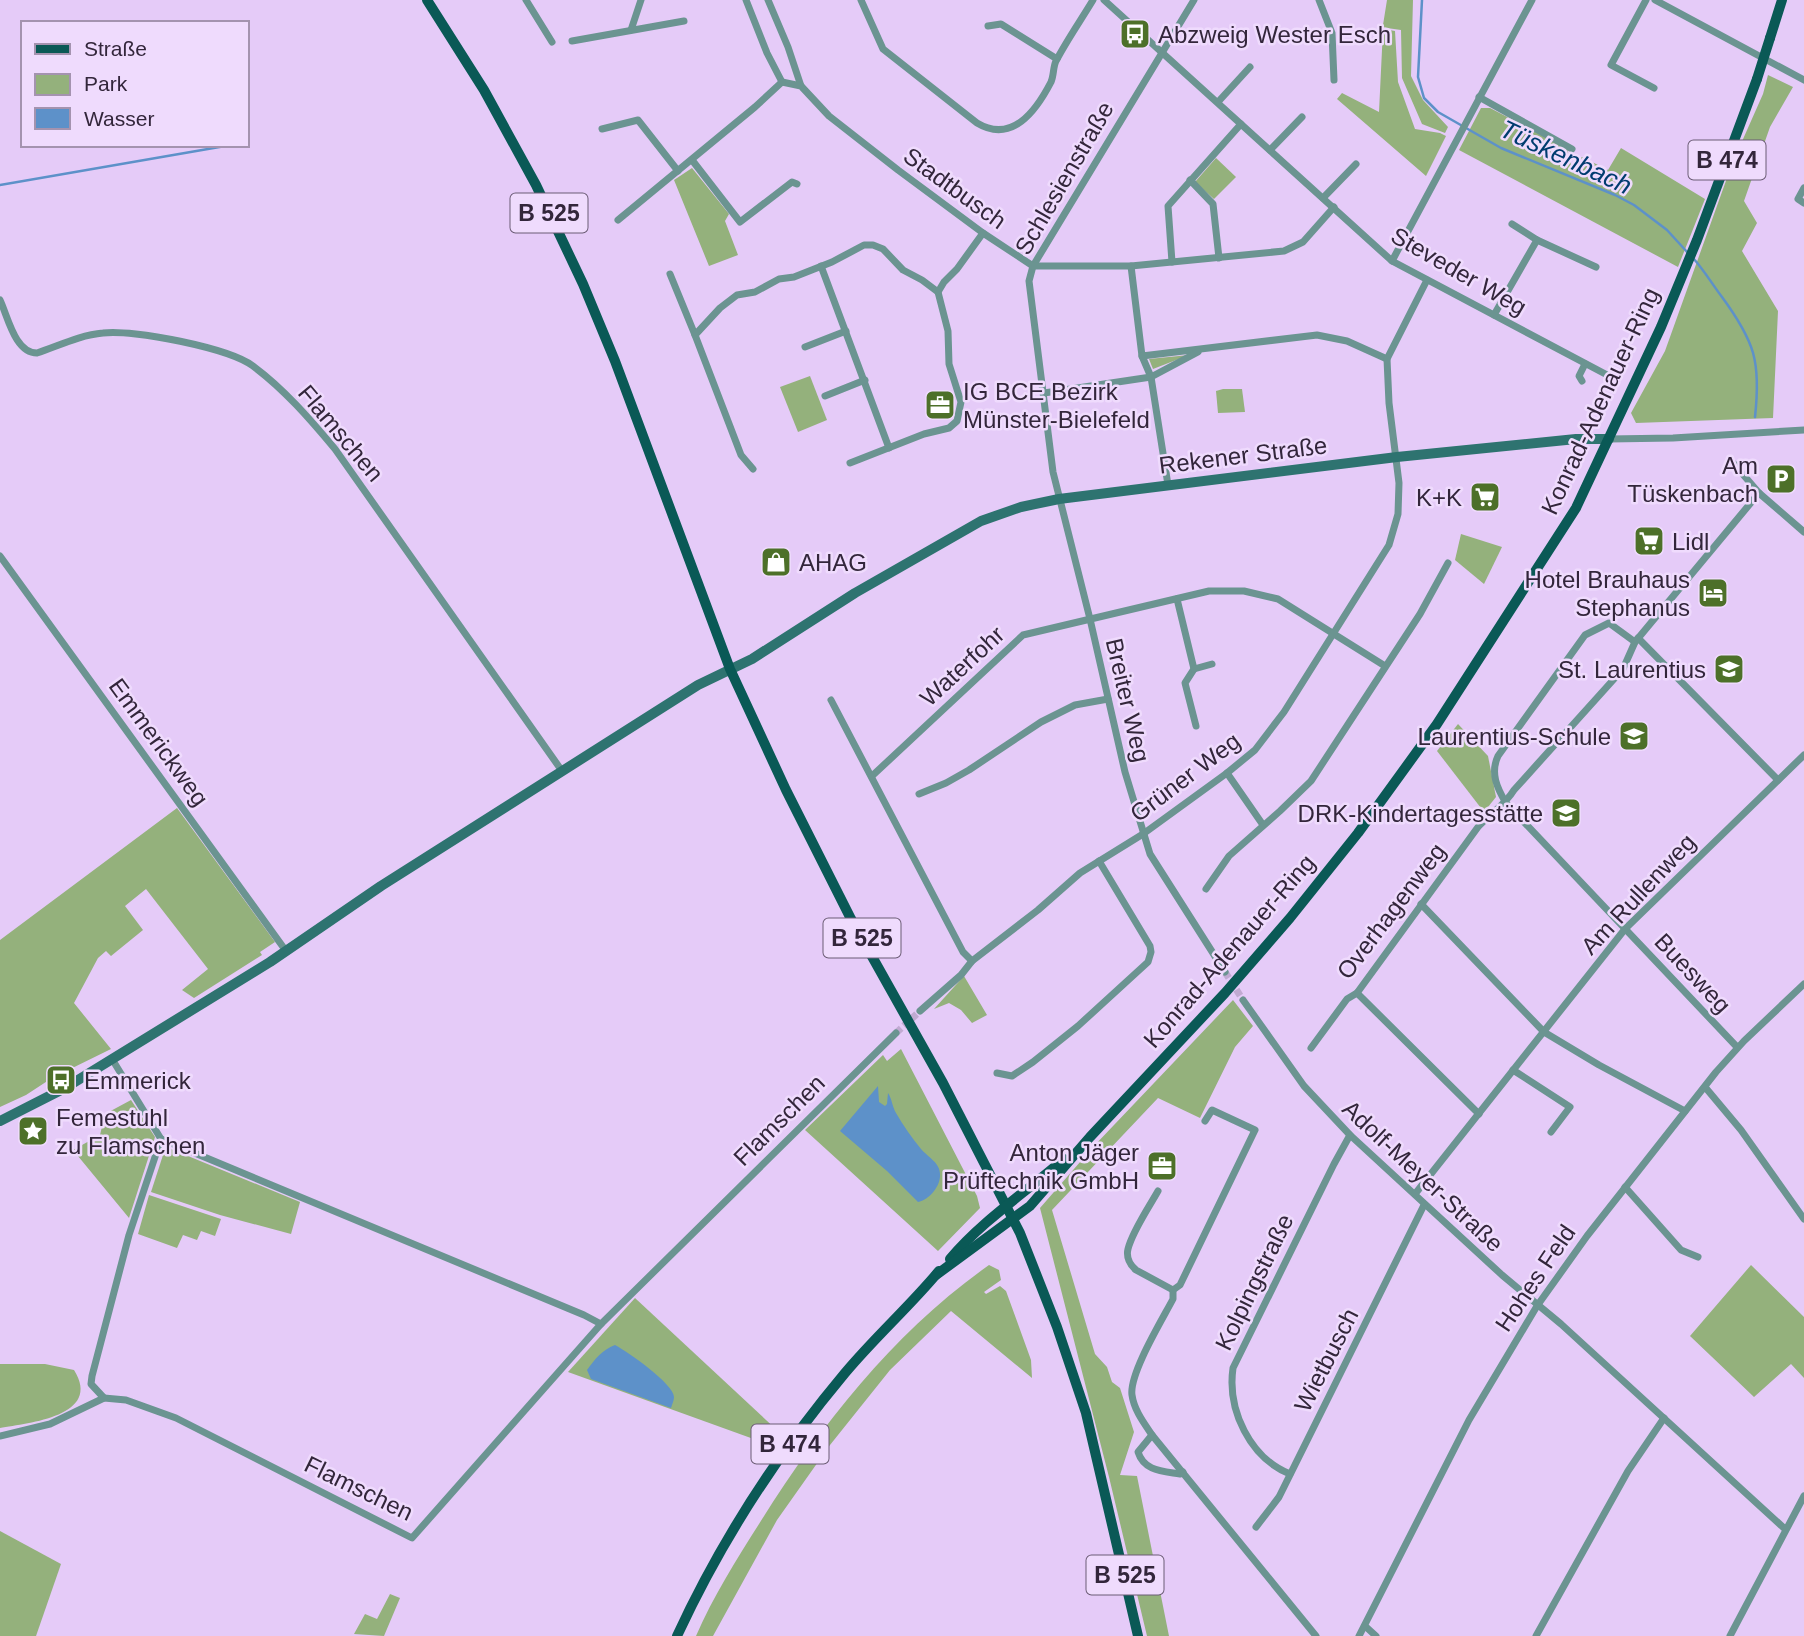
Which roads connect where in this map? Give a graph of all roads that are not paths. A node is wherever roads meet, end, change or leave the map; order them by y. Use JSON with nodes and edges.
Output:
{"nodes":[{"id":1,"x":427,"y":0,"type":"edge"},
{"id":2,"x":526,"y":0,"type":"edge"},
{"id":3,"x":640,"y":0,"type":"edge"},
{"id":4,"x":746,"y":0,"type":"edge"},
{"id":5,"x":768,"y":0,"type":"edge"},
{"id":6,"x":861,"y":0,"type":"edge"},
{"id":7,"x":1094,"y":0,"type":"edge"},
{"id":8,"x":1104,"y":0,"type":"edge"},
{"id":9,"x":1194,"y":0,"type":"edge"},
{"id":10,"x":1319,"y":0,"type":"edge"},
{"id":11,"x":1532,"y":0,"type":"edge"},
{"id":12,"x":1646,"y":0,"type":"edge"},
{"id":13,"x":1655,"y":0,"type":"edge"},
{"id":14,"x":1782,"y":0,"type":"edge"},
{"id":15,"x":684,"y":21,"type":"dead end"},
{"id":16,"x":988,"y":26,"type":"dead end"},
{"id":17,"x":631,"y":30,"type":"junction"},
{"id":18,"x":572,"y":41,"type":"dead end"},
{"id":19,"x":552,"y":42,"type":"dead end"},
{"id":20,"x":1163,"y":53,"type":"junction"},
{"id":21,"x":1057,"y":59,"type":"junction"},
{"id":22,"x":1250,"y":67,"type":"dead end"},
{"id":23,"x":1334,"y":79,"type":"dead end"},
{"id":24,"x":1804,"y":80,"type":"edge"},
{"id":25,"x":782,"y":82,"type":"junction"},
{"id":26,"x":801,"y":86,"type":"junction"},
{"id":27,"x":1654,"y":88,"type":"dead end"},
{"id":28,"x":1479,"y":97,"type":"junction"},
{"id":29,"x":1218,"y":102,"type":"junction"},
{"id":30,"x":1302,"y":117,"type":"dead end"},
{"id":31,"x":1241,"y":124,"type":"junction"},
{"id":32,"x":602,"y":129,"type":"dead end"},
{"id":33,"x":1572,"y":149,"type":"dead end"},
{"id":34,"x":1270,"y":150,"type":"junction"},
{"id":35,"x":692,"y":160,"type":"junction"},
{"id":36,"x":1356,"y":164,"type":"dead end"},
{"id":37,"x":678,"y":171,"type":"junction"},
{"id":38,"x":1190,"y":180,"type":"junction"},
{"id":39,"x":797,"y":184,"type":"dead end"},
{"id":40,"x":1804,"y":188,"type":"edge"},
{"id":41,"x":1324,"y":198,"type":"junction"},
{"id":42,"x":1804,"y":203,"type":"edge"},
{"id":43,"x":1334,"y":207,"type":"junction"},
{"id":44,"x":618,"y":220,"type":"dead end"},
{"id":45,"x":1512,"y":224,"type":"dead end"},
{"id":46,"x":983,"y":233,"type":"junction"},
{"id":47,"x":1537,"y":240,"type":"junction"},
{"id":48,"x":1219,"y":258,"type":"junction"},
{"id":49,"x":1392,"y":261,"type":"junction"},
{"id":50,"x":1172,"y":262,"type":"junction"},
{"id":51,"x":821,"y":265,"type":"junction"},
{"id":52,"x":1033,"y":266,"type":"junction"},
{"id":53,"x":1131,"y":266,"type":"junction"},
{"id":54,"x":1596,"y":267,"type":"dead end"},
{"id":55,"x":670,"y":274,"type":"dead end"},
{"id":56,"x":1426,"y":280,"type":"junction"},
{"id":57,"x":938,"y":292,"type":"junction"},
{"id":58,"x":0,"y":300,"type":"edge"},
{"id":59,"x":1494,"y":315,"type":"junction"},
{"id":60,"x":846,"y":331,"type":"junction"},
{"id":61,"x":695,"y":335,"type":"junction"},
{"id":62,"x":804,"y":347,"type":"dead end"},
{"id":63,"x":1201,"y":350,"type":"junction"},
{"id":64,"x":1142,"y":356,"type":"junction"},
{"id":65,"x":1387,"y":359,"type":"junction"},
{"id":66,"x":1585,"y":364,"type":"junction"},
{"id":67,"x":1150,"y":377,"type":"junction"},
{"id":68,"x":1611,"y":377,"type":"dead end"},
{"id":69,"x":865,"y":380,"type":"junction"},
{"id":70,"x":1582,"y":381,"type":"dead end"},
{"id":71,"x":1044,"y":393,"type":"junction"},
{"id":72,"x":825,"y":396,"type":"dead end"},
{"id":73,"x":1804,"y":430,"type":"edge"},
{"id":74,"x":1609,"y":439,"type":"junction"},
{"id":75,"x":889,"y":448,"type":"junction"},
{"id":76,"x":1397,"y":457,"type":"junction"},
{"id":77,"x":850,"y":463,"type":"dead end"},
{"id":78,"x":1734,"y":464,"type":"dead end"},
{"id":79,"x":753,"y":469,"type":"dead end"},
{"id":80,"x":1168,"y":485,"type":"junction"},
{"id":81,"x":1759,"y":493,"type":"junction"},
{"id":82,"x":1059,"y":499,"type":"junction"},
{"id":83,"x":1804,"y":533,"type":"edge"},
{"id":84,"x":0,"y":556,"type":"edge"},
{"id":85,"x":1448,"y":563,"type":"dead end"},
{"id":86,"x":1177,"y":599,"type":"junction"},
{"id":87,"x":1090,"y":620,"type":"junction"},
{"id":88,"x":1335,"y":634,"type":"junction"},
{"id":89,"x":1636,"y":640,"type":"junction"},
{"id":90,"x":1212,"y":664,"type":"dead end"},
{"id":91,"x":1385,"y":666,"type":"junction"},
{"id":92,"x":730,"y":669,"type":"junction"},
{"id":93,"x":1194,"y":669,"type":"junction"},
{"id":94,"x":1108,"y":699,"type":"junction"},
{"id":95,"x":831,"y":700,"type":"dead end"},
{"id":96,"x":1196,"y":726,"type":"dead end"},
{"id":97,"x":1804,"y":755,"type":"edge"},
{"id":98,"x":562,"y":771,"type":"junction"},
{"id":99,"x":1227,"y":773,"type":"junction"},
{"id":100,"x":872,"y":776,"type":"junction"},
{"id":101,"x":1778,"y":780,"type":"junction"},
{"id":102,"x":919,"y":794,"type":"dead end"},
{"id":103,"x":1506,"y":803,"type":"junction"},
{"id":104,"x":1263,"y":825,"type":"junction"},
{"id":105,"x":1143,"y":834,"type":"junction"},
{"id":106,"x":1099,"y":861,"type":"junction"},
{"id":107,"x":1206,"y":889,"type":"dead end"},
{"id":108,"x":1421,"y":904,"type":"junction"},
{"id":109,"x":1625,"y":929,"type":"junction"},
{"id":110,"x":286,"y":951,"type":"junction"},
{"id":111,"x":972,"y":961,"type":"junction"},
{"id":112,"x":1225,"y":972,"type":"tunnel mouth"},
{"id":113,"x":1801,"y":987,"type":"edge"},
{"id":114,"x":1357,"y":993,"type":"junction"},
{"id":115,"x":1804,"y":999,"type":"edge"},
{"id":116,"x":1243,"y":1000,"type":"tunnel mouth"},
{"id":117,"x":920,"y":1011,"type":"tunnel mouth"},
{"id":118,"x":1544,"y":1032,"type":"junction"},
{"id":119,"x":896,"y":1033,"type":"tunnel mouth"},
{"id":120,"x":1737,"y":1047,"type":"junction"},
{"id":121,"x":1311,"y":1048,"type":"dead end"},
{"id":122,"x":112,"y":1059,"type":"junction"},
{"id":123,"x":1513,"y":1070,"type":"junction"},
{"id":124,"x":997,"y":1073,"type":"dead end"},
{"id":125,"x":1704,"y":1087,"type":"junction"},
{"id":126,"x":1685,"y":1111,"type":"junction"},
{"id":127,"x":1479,"y":1114,"type":"junction"},
{"id":128,"x":0,"y":1121,"type":"edge"},
{"id":129,"x":1205,"y":1121,"type":"dead end"},
{"id":130,"x":1551,"y":1132,"type":"dead end"},
{"id":131,"x":1350,"y":1135,"type":"junction"},
{"id":132,"x":1090,"y":1137,"type":"junction"},
{"id":133,"x":161,"y":1139,"type":"junction"},
{"id":134,"x":1625,"y":1187,"type":"junction"},
{"id":135,"x":1158,"y":1191,"type":"dead end"},
{"id":136,"x":1415,"y":1194,"type":"junction"},
{"id":137,"x":1006,"y":1205,"type":"junction"},
{"id":138,"x":1424,"y":1205,"type":"junction"},
{"id":139,"x":1013,"y":1218,"type":"junction"},
{"id":140,"x":1804,"y":1219,"type":"edge"},
{"id":141,"x":1698,"y":1257,"type":"dead end"},
{"id":142,"x":936,"y":1275,"type":"junction"},
{"id":143,"x":1173,"y":1290,"type":"junction"},
{"id":144,"x":1537,"y":1306,"type":"junction"},
{"id":145,"x":601,"y":1324,"type":"junction"},
{"id":146,"x":104,"y":1398,"type":"junction"},
{"id":147,"x":1664,"y":1418,"type":"junction"},
{"id":148,"x":1152,"y":1435,"type":"junction"},
{"id":149,"x":0,"y":1436,"type":"edge"},
{"id":150,"x":1183,"y":1472,"type":"junction"},
{"id":151,"x":1290,"y":1475,"type":"junction"},
{"id":152,"x":1804,"y":1496,"type":"edge"},
{"id":153,"x":1256,"y":1527,"type":"dead end"},
{"id":154,"x":1785,"y":1529,"type":"junction"},
{"id":155,"x":1365,"y":1626,"type":"junction"},
{"id":156,"x":677,"y":1636,"type":"edge"},
{"id":157,"x":1138,"y":1636,"type":"edge"},
{"id":158,"x":1316,"y":1636,"type":"edge"},
{"id":159,"x":1359,"y":1636,"type":"edge"},
{"id":160,"x":1376,"y":1636,"type":"edge"},
{"id":161,"x":1536,"y":1636,"type":"edge"},
{"id":162,"x":1730,"y":1636,"type":"edge"}],
"edges":[{"from":1,"to":92,"type":"main road","number":"B 525"},
{"from":2,"to":19,"type":"street"},
{"from":3,"to":17,"type":"street"},
{"from":4,"to":25,"type":"street"},
{"from":5,"to":26,"type":"street"},
{"from":6,"to":21,"type":"street"},
{"from":7,"to":21,"type":"street"},
{"from":8,"to":20,"type":"street","name":"Steveder Weg"},
{"from":9,"to":20,"type":"street","name":"Schlesienstraße"},
{"from":10,"to":23,"type":"street"},
{"from":11,"to":28,"type":"street"},
{"from":12,"to":27,"type":"street"},
{"from":13,"to":24,"type":"street"},
{"from":14,"to":74,"type":"main road","name":"Konrad-Adenauer-Ring","number":"B 474","bridge":true},
{"from":15,"to":17,"type":"street"},
{"from":16,"to":21,"type":"street"},
{"from":17,"to":18,"type":"street"},
{"from":20,"to":29,"type":"street","name":"Steveder Weg"},
{"from":20,"to":52,"type":"street","name":"Schlesienstraße"},
{"from":22,"to":29,"type":"street"},
{"from":25,"to":26,"type":"street"},
{"from":25,"to":35,"type":"street"},
{"from":26,"to":46,"type":"street","name":"Stadtbusch"},
{"from":28,"to":33,"type":"street"},
{"from":28,"to":49,"type":"street"},
{"from":29,"to":31,"type":"street","name":"Steveder Weg"},
{"from":30,"to":34,"type":"street"},
{"from":31,"to":34,"type":"street","name":"Steveder Weg"},
{"from":31,"to":38,"type":"street"},
{"from":32,"to":37,"type":"street"},
{"from":34,"to":41,"type":"street","name":"Steveder Weg"},
{"from":35,"to":37,"type":"street"},
{"from":35,"to":39,"type":"street"},
{"from":36,"to":41,"type":"street"},
{"from":37,"to":44,"type":"street"},
{"from":38,"to":48,"type":"street"},
{"from":38,"to":50,"type":"street"},
{"from":40,"to":42,"type":"street"},
{"from":41,"to":43,"type":"street","name":"Steveder Weg"},
{"from":43,"to":48,"type":"street"},
{"from":43,"to":49,"type":"street","name":"Steveder Weg"},
{"from":45,"to":47,"type":"street"},
{"from":46,"to":52,"type":"street","name":"Stadtbusch"},
{"from":46,"to":57,"type":"street"},
{"from":47,"to":54,"type":"street"},
{"from":47,"to":59,"type":"street"},
{"from":48,"to":50,"type":"street"},
{"from":49,"to":56,"type":"street","name":"Steveder Weg"},
{"from":50,"to":53,"type":"street"},
{"from":51,"to":57,"type":"street"},
{"from":51,"to":60,"type":"street"},
{"from":51,"to":61,"type":"street"},
{"from":52,"to":53,"type":"street"},
{"from":52,"to":71,"type":"street","name":"Schlesienstraße"},
{"from":53,"to":64,"type":"street"},
{"from":55,"to":61,"type":"street"},
{"from":56,"to":59,"type":"street","name":"Steveder Weg"},
{"from":56,"to":65,"type":"street"},
{"from":57,"to":75,"type":"street"},
{"from":58,"to":98,"type":"street","name":"Flamschen"},
{"from":59,"to":66,"type":"street","name":"Steveder Weg"},
{"from":60,"to":62,"type":"street"},
{"from":60,"to":69,"type":"street"},
{"from":61,"to":79,"type":"street"},
{"from":63,"to":64,"type":"street"},
{"from":63,"to":65,"type":"street"},
{"from":63,"to":67,"type":"street"},
{"from":64,"to":67,"type":"street"},
{"from":65,"to":76,"type":"street","name":"Grüner Weg"},
{"from":66,"to":68,"type":"street","name":"Steveder Weg"},
{"from":66,"to":70,"type":"street"},
{"from":67,"to":71,"type":"street"},
{"from":67,"to":80,"type":"street"},
{"from":69,"to":72,"type":"street"},
{"from":69,"to":75,"type":"street"},
{"from":71,"to":82,"type":"street","name":"Schlesienstraße"},
{"from":73,"to":74,"type":"street","name":"Rekener Straße"},
{"from":74,"to":76,"type":"street","name":"Rekener Straße"},
{"from":74,"to":132,"type":"main road","name":"Konrad-Adenauer-Ring","number":"B 474"},
{"from":75,"to":77,"type":"street"},
{"from":76,"to":80,"type":"street","name":"Rekener Straße"},
{"from":76,"to":88,"type":"street","name":"Grüner Weg"},
{"from":78,"to":81,"type":"street"},
{"from":80,"to":82,"type":"street","name":"Rekener Straße"},
{"from":81,"to":83,"type":"street"},
{"from":81,"to":89,"type":"street","name":"Overhagenweg"},
{"from":82,"to":87,"type":"street","name":"Breiter Weg"},
{"from":82,"to":92,"type":"street","name":"Rekener Straße"},
{"from":84,"to":110,"type":"street","name":"Emmerickweg"},
{"from":85,"to":91,"type":"street"},
{"from":86,"to":87,"type":"street","name":"Waterfohr"},
{"from":86,"to":88,"type":"street","name":"Waterfohr"},
{"from":86,"to":93,"type":"street"},
{"from":87,"to":94,"type":"street","name":"Breiter Weg"},
{"from":87,"to":100,"type":"street","name":"Waterfohr"},
{"from":88,"to":91,"type":"street","name":"Waterfohr"},
{"from":88,"to":99,"type":"street","name":"Grüner Weg"},
{"from":89,"to":101,"type":"street"},
{"from":89,"to":103,"type":"street","name":"Overhagenweg"},
{"from":89,"to":103,"type":"street"},
{"from":90,"to":93,"type":"street"},
{"from":91,"to":104,"type":"street"},
{"from":92,"to":98,"type":"street","name":"Rekener Straße"},
{"from":92,"to":137,"type":"main road","number":"B 525"},
{"from":93,"to":96,"type":"street"},
{"from":94,"to":102,"type":"street"},
{"from":94,"to":105,"type":"street","name":"Breiter Weg"},
{"from":95,"to":100,"type":"street"},
{"from":97,"to":101,"type":"street","name":"Am Rullenweg"},
{"from":98,"to":110,"type":"street","name":"Rekener Straße"},
{"from":99,"to":104,"type":"street"},
{"from":99,"to":105,"type":"street","name":"Grüner Weg"},
{"from":100,"to":111,"type":"street"},
{"from":101,"to":109,"type":"street","name":"Am Rullenweg"},
{"from":103,"to":108,"type":"street","name":"Overhagenweg"},
{"from":103,"to":109,"type":"street","name":"Buesweg"},
{"from":104,"to":107,"type":"street"},
{"from":105,"to":106,"type":"street","name":"Grüner Weg"},
{"from":105,"to":112,"type":"street","name":"Breiter Weg"},
{"from":106,"to":111,"type":"street","name":"Grüner Weg"},
{"from":106,"to":124,"type":"street"},
{"from":108,"to":114,"type":"street","name":"Overhagenweg"},
{"from":108,"to":118,"type":"street"},
{"from":109,"to":118,"type":"street","name":"Am Rullenweg"},
{"from":109,"to":120,"type":"street","name":"Buesweg"},
{"from":110,"to":122,"type":"street","name":"Rekener Straße"},
{"from":111,"to":117,"type":"street","name":"Grüner Weg"},
{"from":113,"to":115,"type":"street"},
{"from":113,"to":120,"type":"street","name":"Hohes Feld"},
{"from":114,"to":121,"type":"street","name":"Overhagenweg"},
{"from":114,"to":127,"type":"street"},
{"from":116,"to":131,"type":"street","name":"Adolf-Meyer-Straße"},
{"from":118,"to":123,"type":"street","name":"Am Rullenweg"},
{"from":118,"to":126,"type":"street"},
{"from":119,"to":145,"type":"street","name":"Flamschen"},
{"from":120,"to":125,"type":"street","name":"Hohes Feld"},
{"from":122,"to":128,"type":"street","name":"Rekener Straße"},
{"from":122,"to":133,"type":"street"},
{"from":123,"to":127,"type":"street","name":"Am Rullenweg"},
{"from":123,"to":130,"type":"street"},
{"from":125,"to":126,"type":"street","name":"Hohes Feld"},
{"from":125,"to":140,"type":"street"},
{"from":126,"to":134,"type":"street","name":"Hohes Feld"},
{"from":127,"to":136,"type":"street","name":"Am Rullenweg"},
{"from":129,"to":143,"type":"street"},
{"from":131,"to":136,"type":"street","name":"Adolf-Meyer-Straße"},
{"from":131,"to":151,"type":"street","name":"Kolpingstraße"},
{"from":132,"to":137,"type":"main road","number":"B 474"},
{"from":132,"to":139,"type":"main road","number":"B 474"},
{"from":133,"to":145,"type":"street"},
{"from":133,"to":146,"type":"street"},
{"from":134,"to":141,"type":"street"},
{"from":134,"to":144,"type":"street","name":"Hohes Feld"},
{"from":135,"to":143,"type":"street"},
{"from":136,"to":138,"type":"street","name":"Adolf-Meyer-Straße"},
{"from":137,"to":139,"type":"main road","number":"B 525"},
{"from":137,"to":142,"type":"main road","number":"B 474"},
{"from":138,"to":144,"type":"street","name":"Adolf-Meyer-Straße"},
{"from":138,"to":151,"type":"street","name":"Wietbusch"},
{"from":139,"to":142,"type":"main road","number":"B 474"},
{"from":139,"to":157,"type":"main road","number":"B 525"},
{"from":142,"to":156,"type":"main road","number":"B 474"},
{"from":143,"to":148,"type":"street"},
{"from":144,"to":147,"type":"street","name":"Adolf-Meyer-Straße"},
{"from":144,"to":155,"type":"street","name":"Hohes Feld"},
{"from":145,"to":146,"type":"street","name":"Flamschen"},
{"from":146,"to":149,"type":"street"},
{"from":147,"to":154,"type":"street","name":"Adolf-Meyer-Straße"},
{"from":147,"to":161,"type":"street"},
{"from":148,"to":150,"type":"street"},
{"from":148,"to":150,"type":"street"},
{"from":150,"to":158,"type":"street"},
{"from":151,"to":153,"type":"street","name":"Wietbusch"},
{"from":152,"to":154,"type":"street"},
{"from":154,"to":162,"type":"street"},
{"from":155,"to":159,"type":"street","name":"Hohes Feld"},
{"from":155,"to":160,"type":"street"}]}
